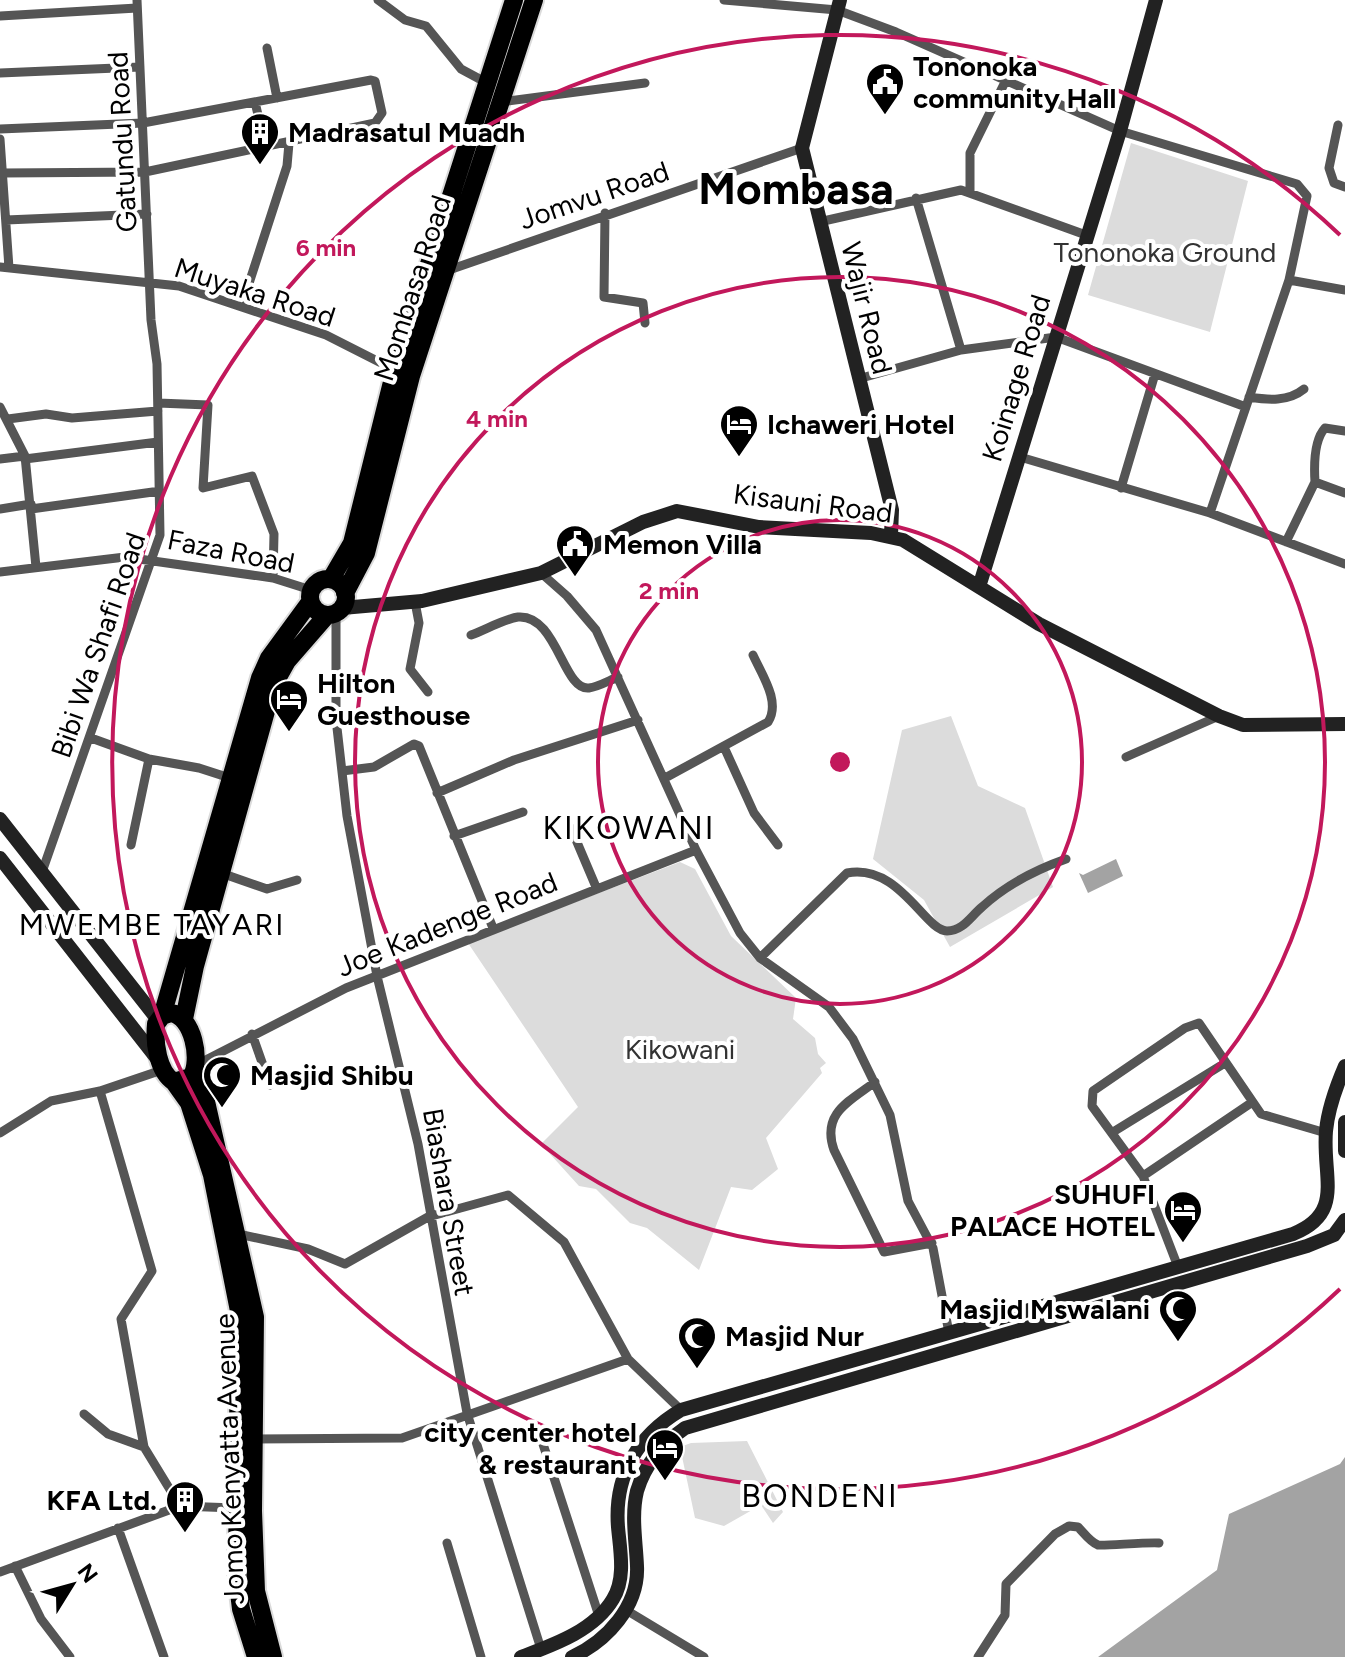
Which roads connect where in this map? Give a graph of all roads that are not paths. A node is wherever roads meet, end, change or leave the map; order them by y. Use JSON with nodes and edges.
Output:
{"nodes":[{"id":1,"x":378,"y":0,"type":"edge"},
{"id":2,"x":514,"y":0,"type":"edge"},
{"id":3,"x":534,"y":0,"type":"edge"},
{"id":4,"x":724,"y":0,"type":"edge"},
{"id":5,"x":1156,"y":0,"type":"edge"},
{"id":6,"x":137,"y":4,"type":"edge"},
{"id":7,"x":839,"y":5,"type":"edge"},
{"id":8,"x":0,"y":16,"type":"edge"},
{"id":9,"x":267,"y":48,"type":"dead end"},
{"id":10,"x":140,"y":67,"type":"junction"},
{"id":11,"x":0,"y":73,"type":"edge"},
{"id":12,"x":1006,"y":80,"type":"junction"},
{"id":13,"x":487,"y":83,"type":"junction"},
{"id":14,"x":645,"y":83,"type":"dead end"},
{"id":15,"x":277,"y":98,"type":"junction"},
{"id":16,"x":255,"y":102,"type":"junction"},
{"id":17,"x":501,"y":102,"type":"junction"},
{"id":18,"x":143,"y":123,"type":"junction"},
{"id":19,"x":1338,"y":125,"type":"dead end"},
{"id":20,"x":0,"y":129,"type":"edge"},
{"id":21,"x":1120,"y":131,"type":"junction"},
{"id":22,"x":0,"y":139,"type":"edge"},
{"id":23,"x":289,"y":143,"type":"junction"},
{"id":24,"x":802,"y":148,"type":"junction"},
{"id":25,"x":266,"y":149,"type":"junction"},
{"id":26,"x":145,"y":172,"type":"junction"},
{"id":27,"x":3,"y":173,"type":"junction"},
{"id":28,"x":1345,"y":187,"type":"edge"},
{"id":29,"x":970,"y":191,"type":"junction"},
{"id":30,"x":916,"y":198,"type":"junction"},
{"id":31,"x":605,"y":213,"type":"junction"},
{"id":32,"x":147,"y":214,"type":"junction"},
{"id":33,"x":6,"y":220,"type":"junction"},
{"id":34,"x":819,"y":222,"type":"junction"},
{"id":35,"x":1086,"y":235,"type":"junction"},
{"id":36,"x":4,"y":268,"type":"edge"},
{"id":37,"x":446,"y":271,"type":"junction"},
{"id":38,"x":1289,"y":280,"type":"junction"},
{"id":39,"x":150,"y":282,"type":"junction"},
{"id":40,"x":1345,"y":290,"type":"edge"},
{"id":41,"x":242,"y":305,"type":"junction"},
{"id":42,"x":645,"y":323,"type":"dead end"},
{"id":43,"x":1056,"y":337,"type":"junction"},
{"id":44,"x":961,"y":350,"type":"junction"},
{"id":45,"x":395,"y":370,"type":"junction"},
{"id":46,"x":1155,"y":374,"type":"junction"},
{"id":47,"x":858,"y":379,"type":"junction"},
{"id":48,"x":1304,"y":389,"type":"dead end"},
{"id":49,"x":1248,"y":402,"type":"junction"},
{"id":50,"x":0,"y":407,"type":"edge"},
{"id":51,"x":158,"y":407,"type":"junction"},
{"id":52,"x":8,"y":419,"type":"junction"},
{"id":53,"x":1345,"y":431,"type":"edge"},
{"id":54,"x":158,"y":442,"type":"junction"},
{"id":55,"x":1020,"y":457,"type":"junction"},
{"id":56,"x":25,"y":458,"type":"junction"},
{"id":57,"x":0,"y":459,"type":"edge"},
{"id":58,"x":1315,"y":482,"type":"junction"},
{"id":59,"x":1121,"y":488,"type":"junction"},
{"id":60,"x":160,"y":491,"type":"junction"},
{"id":61,"x":1345,"y":493,"type":"edge"},
{"id":62,"x":31,"y":506,"type":"junction"},
{"id":63,"x":0,"y":509,"type":"edge"},
{"id":64,"x":1210,"y":513,"type":"junction"},
{"id":65,"x":891,"y":536,"type":"junction"},
{"id":66,"x":1286,"y":542,"type":"junction"},
{"id":67,"x":152,"y":558,"type":"junction"},
{"id":68,"x":1345,"y":564,"type":"edge"},
{"id":69,"x":36,"y":567,"type":"junction"},
{"id":70,"x":0,"y":572,"type":"edge"},
{"id":71,"x":541,"y":573,"type":"junction"},
{"id":72,"x":273,"y":578,"type":"junction"},
{"id":73,"x":331,"y":579,"type":"junction"},
{"id":74,"x":979,"y":587,"type":"junction"},
{"id":75,"x":310,"y":596,"type":"junction"},
{"id":76,"x":415,"y":602,"type":"junction"},
{"id":77,"x":338,"y":607,"type":"junction"},
{"id":78,"x":471,"y":635,"type":"dead end"},
{"id":79,"x":753,"y":655,"type":"dead end"},
{"id":80,"x":618,"y":677,"type":"junction"},
{"id":81,"x":428,"y":692,"type":"dead end"},
{"id":82,"x":1219,"y":716,"type":"junction"},
{"id":83,"x":638,"y":720,"type":"junction"},
{"id":84,"x":1345,"y":724,"type":"edge"},
{"id":85,"x":91,"y":738,"type":"junction"},
{"id":86,"x":724,"y":747,"type":"junction"},
{"id":87,"x":1126,"y":757,"type":"dead end"},
{"id":88,"x":149,"y":759,"type":"junction"},
{"id":89,"x":342,"y":771,"type":"junction"},
{"id":90,"x":665,"y":778,"type":"junction"},
{"id":91,"x":233,"y":779,"type":"junction"},
{"id":92,"x":437,"y":793,"type":"junction"},
{"id":93,"x":523,"y":812,"type":"dead end"},
{"id":94,"x":0,"y":819,"type":"edge"},
{"id":95,"x":571,"y":828,"type":"dead end"},
{"id":96,"x":454,"y":836,"type":"junction"},
{"id":97,"x":131,"y":845,"type":"dead end"},
{"id":98,"x":778,"y":845,"type":"dead end"},
{"id":99,"x":696,"y":850,"type":"junction"},
{"id":100,"x":0,"y":858,"type":"edge"},
{"id":101,"x":1066,"y":859,"type":"dead end"},
{"id":102,"x":42,"y":872,"type":"junction"},
{"id":103,"x":221,"y":873,"type":"junction"},
{"id":104,"x":297,"y":880,"type":"dead end"},
{"id":105,"x":596,"y":887,"type":"junction"},
{"id":106,"x":59,"y":893,"type":"junction"},
{"id":107,"x":40,"y":909,"type":"junction"},
{"id":108,"x":493,"y":928,"type":"junction"},
{"id":109,"x":760,"y":958,"type":"junction"},
{"id":110,"x":377,"y":976,"type":"junction"},
{"id":111,"x":160,"y":1018,"type":"junction"},
{"id":112,"x":184,"y":1019,"type":"junction"},
{"id":113,"x":252,"y":1034,"type":"junction"},
{"id":114,"x":192,"y":1042,"type":"junction"},
{"id":115,"x":219,"y":1051,"type":"junction"},
{"id":116,"x":1225,"y":1063,"type":"junction"},
{"id":117,"x":1345,"y":1066,"type":"edge"},
{"id":118,"x":195,"y":1069,"type":"junction"},
{"id":119,"x":166,"y":1072,"type":"junction"},
{"id":120,"x":875,"y":1082,"type":"junction"},
{"id":121,"x":270,"y":1085,"type":"dead end"},
{"id":122,"x":100,"y":1091,"type":"junction"},
{"id":123,"x":1251,"y":1103,"type":"junction"},
{"id":124,"x":1345,"y":1122,"type":"edge"},
{"id":125,"x":1113,"y":1132,"type":"junction"},
{"id":126,"x":0,"y":1133,"type":"edge"},
{"id":127,"x":1326,"y":1133,"type":"junction"},
{"id":128,"x":1345,"y":1151,"type":"edge"},
{"id":129,"x":1143,"y":1176,"type":"junction"},
{"id":130,"x":428,"y":1217,"type":"junction"},
{"id":131,"x":1325,"y":1217,"type":"junction"},
{"id":132,"x":1344,"y":1223,"type":"edge"},
{"id":133,"x":238,"y":1234,"type":"junction"},
{"id":134,"x":932,"y":1243,"type":"junction"},
{"id":135,"x":1178,"y":1267,"type":"junction"},
{"id":136,"x":1002,"y":1325,"type":"junction"},
{"id":137,"x":949,"y":1333,"type":"junction"},
{"id":138,"x":907,"y":1353,"type":"junction"},
{"id":139,"x":628,"y":1359,"type":"junction"},
{"id":140,"x":681,"y":1410,"type":"junction"},
{"id":141,"x":467,"y":1413,"type":"junction"},
{"id":142,"x":84,"y":1414,"type":"dead end"},
{"id":143,"x":255,"y":1439,"type":"junction"},
{"id":144,"x":542,"y":1441,"type":"dead end"},
{"id":145,"x":144,"y":1447,"type":"junction"},
{"id":146,"x":180,"y":1506,"type":"junction"},
{"id":147,"x":235,"y":1508,"type":"junction"},
{"id":148,"x":118,"y":1528,"type":"junction"},
{"id":149,"x":447,"y":1543,"type":"dead end"},
{"id":150,"x":1159,"y":1543,"type":"dead end"},
{"id":151,"x":15,"y":1566,"type":"junction"},
{"id":152,"x":0,"y":1572,"type":"edge"},
{"id":153,"x":626,"y":1610,"type":"junction"},
{"id":154,"x":599,"y":1616,"type":"junction"},
{"id":155,"x":541,"y":1649,"type":"junction"},
{"id":156,"x":70,"y":1657,"type":"edge"},
{"id":157,"x":164,"y":1657,"type":"edge"},
{"id":158,"x":256,"y":1657,"type":"edge"},
{"id":159,"x":273,"y":1657,"type":"edge"},
{"id":160,"x":481,"y":1657,"type":"edge"},
{"id":161,"x":521,"y":1657,"type":"edge"},
{"id":162,"x":572,"y":1657,"type":"edge"},
{"id":163,"x":704,"y":1657,"type":"edge"},
{"id":164,"x":978,"y":1657,"type":"edge"}],
"edges":[{"from":1,"to":13,"type":"street"},
{"from":2,"to":13,"type":"highway","name":"Mombasa Road"},
{"from":3,"to":17,"type":"highway","name":"Mombasa Road"},
{"from":4,"to":7,"type":"street"},
{"from":5,"to":21,"type":"street","name":"Koinage Road"},
{"from":6,"to":8,"type":"street"},
{"from":6,"to":10,"type":"street","name":"Gatundu Road"},
{"from":7,"to":12,"type":"street"},
{"from":7,"to":24,"type":"street","name":"Wajir Road"},
{"from":9,"to":15,"type":"street"},
{"from":10,"to":11,"type":"street"},
{"from":10,"to":18,"type":"street","name":"Gatundu Road"},
{"from":12,"to":21,"type":"street"},
{"from":12,"to":29,"type":"street"},
{"from":13,"to":45,"type":"highway","name":"Mombasa Road"},
{"from":14,"to":17,"type":"street"},
{"from":15,"to":16,"type":"street"},
{"from":15,"to":23,"type":"street"},
{"from":16,"to":18,"type":"street"},
{"from":16,"to":25,"type":"street"},
{"from":17,"to":37,"type":"highway","name":"Mombasa Road"},
{"from":18,"to":20,"type":"street"},
{"from":18,"to":26,"type":"street","name":"Gatundu Road"},
{"from":19,"to":28,"type":"street"},
{"from":21,"to":35,"type":"street","name":"Koinage Road"},
{"from":21,"to":38,"type":"street"},
{"from":22,"to":27,"type":"street"},
{"from":23,"to":25,"type":"street"},
{"from":23,"to":41,"type":"street"},
{"from":24,"to":31,"type":"street","name":"Jomvu Road"},
{"from":24,"to":34,"type":"street","name":"Wajir Road"},
{"from":25,"to":26,"type":"street"},
{"from":26,"to":27,"type":"street"},
{"from":26,"to":32,"type":"street","name":"Gatundu Road"},
{"from":27,"to":33,"type":"street"},
{"from":29,"to":30,"type":"street"},
{"from":29,"to":35,"type":"street"},
{"from":30,"to":34,"type":"street"},
{"from":30,"to":44,"type":"street"},
{"from":31,"to":37,"type":"street","name":"Jomvu Road"},
{"from":31,"to":42,"type":"street"},
{"from":32,"to":33,"type":"street"},
{"from":32,"to":39,"type":"street","name":"Gatundu Road"},
{"from":33,"to":36,"type":"street"},
{"from":34,"to":47,"type":"street","name":"Wajir Road"},
{"from":35,"to":43,"type":"street","name":"Koinage Road"},
{"from":36,"to":39,"type":"street","name":"Muyaka Road"},
{"from":37,"to":77,"type":"highway","name":"Mombasa Road"},
{"from":38,"to":40,"type":"street"},
{"from":38,"to":49,"type":"street"},
{"from":39,"to":41,"type":"street","name":"Muyaka Road"},
{"from":39,"to":51,"type":"street","name":"Bibi Wa Shafi Road"},
{"from":41,"to":45,"type":"street","name":"Muyaka Road"},
{"from":43,"to":44,"type":"street"},
{"from":43,"to":46,"type":"street"},
{"from":43,"to":55,"type":"street","name":"Koinage Road"},
{"from":44,"to":47,"type":"street"},
{"from":45,"to":73,"type":"highway","name":"Mombasa Road"},
{"from":46,"to":49,"type":"street"},
{"from":46,"to":59,"type":"street"},
{"from":47,"to":65,"type":"street","name":"Wajir Road"},
{"from":48,"to":49,"type":"street"},
{"from":49,"to":64,"type":"street"},
{"from":50,"to":52,"type":"street"},
{"from":51,"to":52,"type":"street"},
{"from":51,"to":54,"type":"street","name":"Bibi Wa Shafi Road"},
{"from":51,"to":72,"type":"street"},
{"from":52,"to":56,"type":"street"},
{"from":53,"to":58,"type":"street"},
{"from":54,"to":56,"type":"street"},
{"from":54,"to":60,"type":"street","name":"Bibi Wa Shafi Road"},
{"from":55,"to":59,"type":"street"},
{"from":55,"to":74,"type":"street","name":"Koinage Road"},
{"from":56,"to":57,"type":"street"},
{"from":56,"to":62,"type":"street"},
{"from":58,"to":61,"type":"street"},
{"from":58,"to":66,"type":"street"},
{"from":59,"to":64,"type":"street"},
{"from":60,"to":62,"type":"street"},
{"from":60,"to":67,"type":"street","name":"Bibi Wa Shafi Road"},
{"from":62,"to":63,"type":"street"},
{"from":62,"to":69,"type":"street"},
{"from":64,"to":66,"type":"street"},
{"from":65,"to":71,"type":"street","name":"Kisauni Road"},
{"from":65,"to":74,"type":"street","name":"Kisauni Road"},
{"from":66,"to":68,"type":"street"},
{"from":67,"to":69,"type":"street","name":"Faza Road"},
{"from":67,"to":72,"type":"street","name":"Faza Road"},
{"from":67,"to":85,"type":"street","name":"Bibi Wa Shafi Road"},
{"from":69,"to":70,"type":"street","name":"Faza Road"},
{"from":71,"to":76,"type":"street","name":"Kisauni Road"},
{"from":71,"to":80,"type":"street"},
{"from":72,"to":75,"type":"street","name":"Faza Road"},
{"from":73,"to":75,"type":"highway","name":"Jomo Kenyatta Avenue"},
{"from":73,"to":77,"type":"highway"},
{"from":74,"to":82,"type":"street","name":"Kisauni Road"},
{"from":75,"to":77,"type":"highway"},
{"from":75,"to":91,"type":"highway","name":"Jomo Kenyatta Avenue"},
{"from":76,"to":77,"type":"street","name":"Kisauni Road"},
{"from":76,"to":81,"type":"street"},
{"from":77,"to":89,"type":"street","name":"Biashara Street"},
{"from":77,"to":103,"type":"highway","name":"Mombasa Road"},
{"from":78,"to":80,"type":"street"},
{"from":79,"to":86,"type":"street"},
{"from":80,"to":83,"type":"street"},
{"from":82,"to":84,"type":"street","name":"Kisauni Road"},
{"from":82,"to":87,"type":"street"},
{"from":83,"to":90,"type":"street"},
{"from":83,"to":92,"type":"street"},
{"from":85,"to":88,"type":"street"},
{"from":85,"to":102,"type":"street","name":"Bibi Wa Shafi Road"},
{"from":86,"to":90,"type":"street"},
{"from":86,"to":98,"type":"street"},
{"from":88,"to":91,"type":"street"},
{"from":88,"to":97,"type":"street"},
{"from":89,"to":92,"type":"street"},
{"from":89,"to":110,"type":"street","name":"Biashara Street"},
{"from":90,"to":99,"type":"street"},
{"from":91,"to":111,"type":"highway","name":"Jomo Kenyatta Avenue"},
{"from":92,"to":96,"type":"street"},
{"from":93,"to":96,"type":"street"},
{"from":94,"to":102,"type":"street"},
{"from":95,"to":105,"type":"street"},
{"from":96,"to":108,"type":"street"},
{"from":99,"to":105,"type":"street","name":"Joe Kadenge Road"},
{"from":99,"to":109,"type":"street"},
{"from":100,"to":107,"type":"street"},
{"from":101,"to":109,"type":"street"},
{"from":102,"to":106,"type":"street"},
{"from":103,"to":104,"type":"street"},
{"from":103,"to":112,"type":"highway","name":"Mombasa Road"},
{"from":105,"to":108,"type":"street","name":"Joe Kadenge Road"},
{"from":106,"to":107,"type":"street"},
{"from":106,"to":111,"type":"street"},
{"from":107,"to":119,"type":"street"},
{"from":108,"to":110,"type":"street","name":"Joe Kadenge Road"},
{"from":109,"to":120,"type":"street"},
{"from":110,"to":113,"type":"street","name":"Joe Kadenge Road"},
{"from":110,"to":130,"type":"street","name":"Biashara Street"},
{"from":111,"to":112,"type":"highway"},
{"from":111,"to":119,"type":"highway","name":"Jomo Kenyatta Avenue"},
{"from":112,"to":114,"type":"highway","name":"Jomo Kenyatta Avenue"},
{"from":113,"to":115,"type":"street","name":"Joe Kadenge Road"},
{"from":113,"to":121,"type":"street"},
{"from":114,"to":115,"type":"street"},
{"from":114,"to":118,"type":"highway","name":"Jomo Kenyatta Avenue"},
{"from":115,"to":118,"type":"street","name":"Joe Kadenge Road"},
{"from":116,"to":123,"type":"street"},
{"from":116,"to":125,"type":"street"},
{"from":116,"to":125,"type":"street"},
{"from":117,"to":127,"type":"street"},
{"from":118,"to":119,"type":"highway"},
{"from":118,"to":133,"type":"highway","name":"Jomo Kenyatta Avenue"},
{"from":119,"to":122,"type":"street"},
{"from":119,"to":147,"type":"highway","name":"Jomo Kenyatta Avenue"},
{"from":120,"to":134,"type":"street"},
{"from":120,"to":134,"type":"street"},
{"from":122,"to":126,"type":"street"},
{"from":122,"to":145,"type":"street"},
{"from":123,"to":127,"type":"street"},
{"from":123,"to":129,"type":"street"},
{"from":124,"to":128,"type":"street"},
{"from":125,"to":129,"type":"street"},
{"from":127,"to":131,"type":"street"},
{"from":129,"to":135,"type":"street"},
{"from":130,"to":133,"type":"street"},
{"from":130,"to":139,"type":"street"},
{"from":130,"to":141,"type":"street","name":"Biashara Street"},
{"from":131,"to":132,"type":"street"},
{"from":131,"to":135,"type":"street"},
{"from":132,"to":136,"type":"street"},
{"from":133,"to":143,"type":"highway","name":"Jomo Kenyatta Avenue"},
{"from":134,"to":137,"type":"street"},
{"from":135,"to":136,"type":"street"},
{"from":136,"to":137,"type":"street"},
{"from":136,"to":138,"type":"street"},
{"from":137,"to":138,"type":"street"},
{"from":138,"to":140,"type":"street"},
{"from":138,"to":153,"type":"street"},
{"from":139,"to":140,"type":"street"},
{"from":139,"to":141,"type":"street"},
{"from":140,"to":154,"type":"street"},
{"from":141,"to":143,"type":"street"},
{"from":141,"to":155,"type":"street","name":"Biashara Street"},
{"from":142,"to":145,"type":"street"},
{"from":143,"to":159,"type":"highway","name":"Jomo Kenyatta Avenue"},
{"from":144,"to":154,"type":"street"},
{"from":145,"to":146,"type":"street"},
{"from":146,"to":147,"type":"street"},
{"from":146,"to":148,"type":"street"},
{"from":147,"to":158,"type":"highway","name":"Jomo Kenyatta Avenue"},
{"from":148,"to":151,"type":"street"},
{"from":148,"to":157,"type":"street"},
{"from":149,"to":160,"type":"street"},
{"from":150,"to":164,"type":"street"},
{"from":151,"to":152,"type":"street"},
{"from":151,"to":156,"type":"street"},
{"from":153,"to":162,"type":"street"},
{"from":153,"to":163,"type":"street"},
{"from":154,"to":155,"type":"street"},
{"from":155,"to":161,"type":"street"}]}
